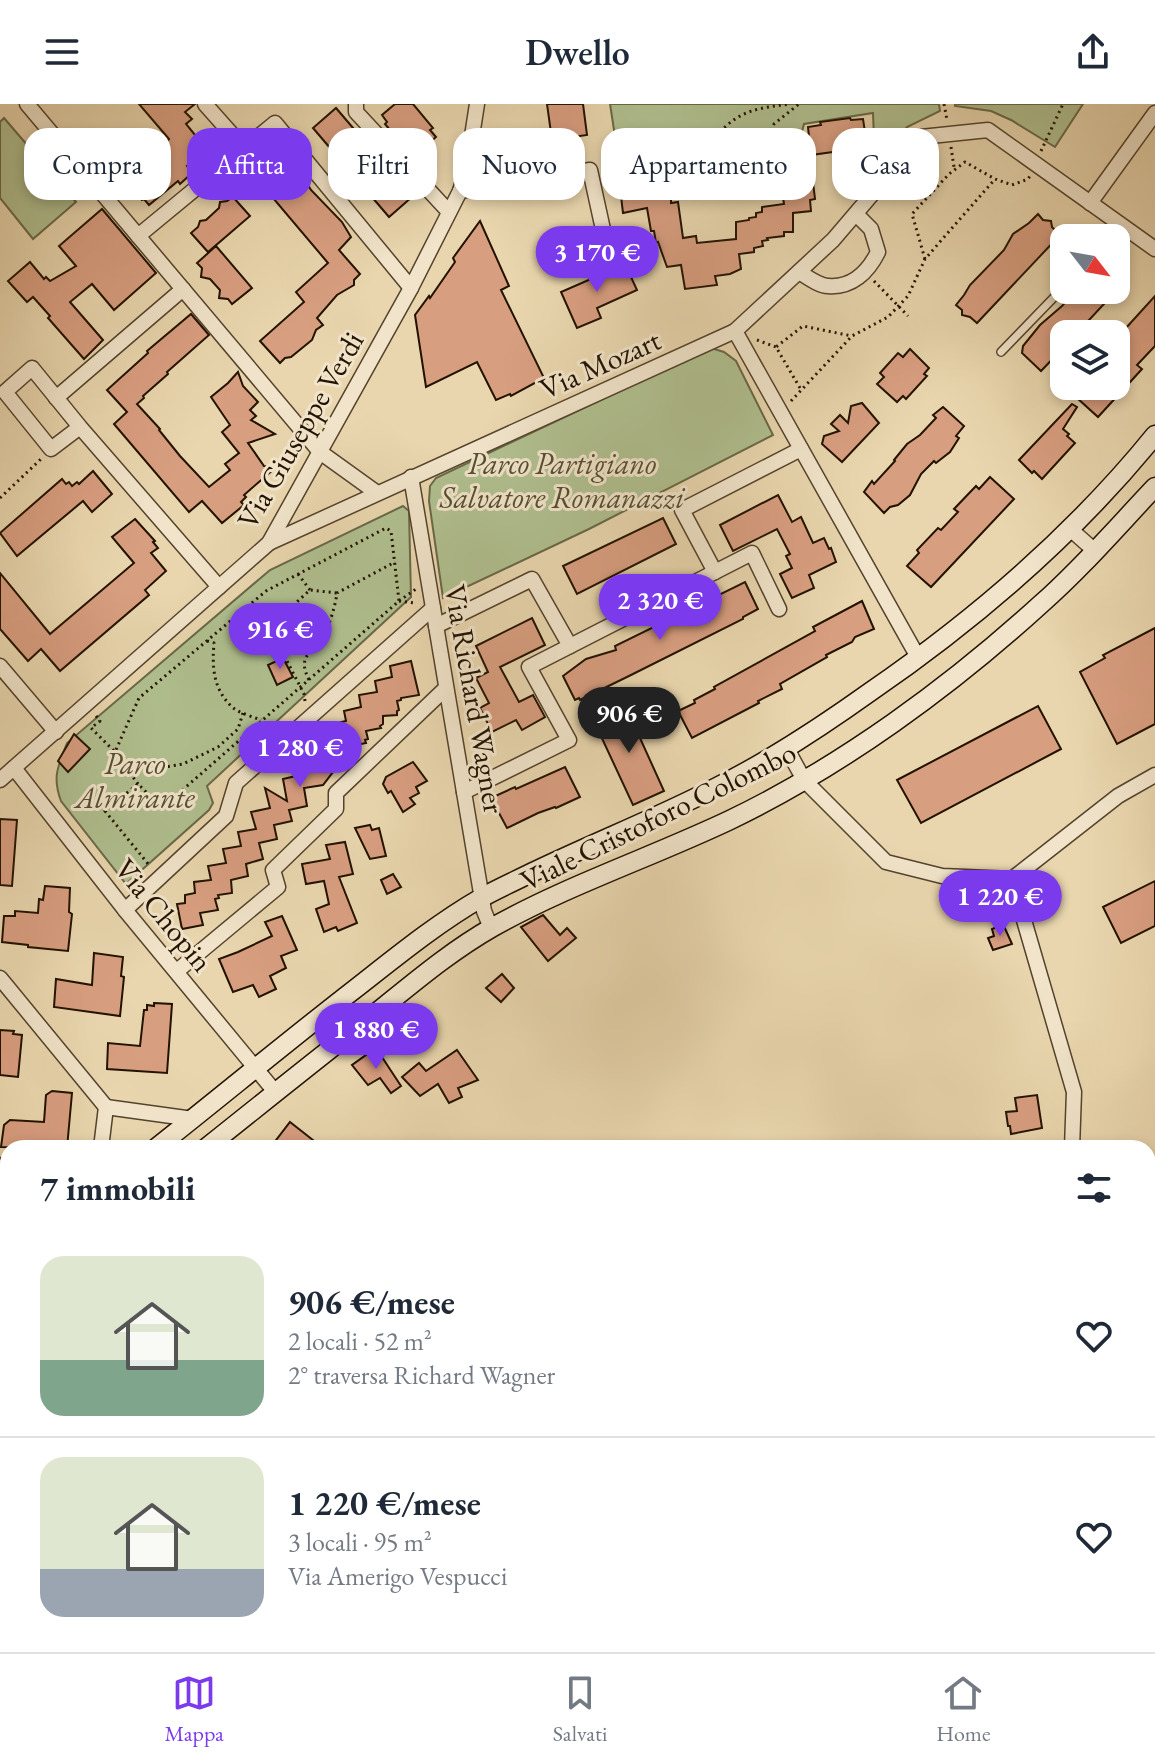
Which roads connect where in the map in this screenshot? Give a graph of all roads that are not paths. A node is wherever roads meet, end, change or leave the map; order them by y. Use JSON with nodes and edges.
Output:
{"nodes":[{"id":1,"x":27,"y":104,"type":"edge"},
{"id":2,"x":205,"y":104,"type":"edge"},
{"id":3,"x":356,"y":104,"type":"edge"},
{"id":4,"x":477,"y":104,"type":"edge"},
{"id":5,"x":1155,"y":113,"type":"edge"},
{"id":6,"x":226,"y":128,"type":"edge"},
{"id":7,"x":473,"y":128,"type":"edge"},
{"id":8,"x":312,"y":168,"type":"edge"},
{"id":9,"x":585,"y":171,"type":"edge"},
{"id":10,"x":187,"y":195,"type":"edge"},
{"id":11,"x":455,"y":200,"type":"edge"},
{"id":12,"x":1090,"y":203,"type":"junction"},
{"id":13,"x":449,"y":212,"type":"junction"},
{"id":14,"x":856,"y":214,"type":"junction"},
{"id":15,"x":1120,"y":224,"type":"edge"},
{"id":16,"x":1130,"y":231,"type":"edge"},
{"id":17,"x":604,"y":234,"type":"dead end"},
{"id":18,"x":138,"y":236,"type":"junction"},
{"id":19,"x":1155,"y":249,"type":"edge"},
{"id":20,"x":799,"y":272,"type":"junction"},
{"id":21,"x":411,"y":288,"type":"junction"},
{"id":22,"x":183,"y":289,"type":"junction"},
{"id":23,"x":1050,"y":301,"type":"edge"},
{"id":24,"x":735,"y":331,"type":"junction"},
{"id":25,"x":1001,"y":352,"type":"dead end"},
{"id":26,"x":56,"y":398,"type":"junction"},
{"id":27,"x":80,"y":427,"type":"junction"},
{"id":28,"x":1155,"y":435,"type":"edge"},
{"id":29,"x":801,"y":449,"type":"junction"},
{"id":30,"x":320,"y":452,"type":"junction"},
{"id":31,"x":411,"y":477,"type":"junction"},
{"id":32,"x":1155,"y":487,"type":"edge"},
{"id":33,"x":377,"y":493,"type":"junction"},
{"id":34,"x":1069,"y":528,"type":"junction"},
{"id":35,"x":269,"y":543,"type":"junction"},
{"id":36,"x":1095,"y":551,"type":"junction"},
{"id":37,"x":715,"y":572,"type":"junction"},
{"id":38,"x":219,"y":587,"type":"junction"},
{"id":39,"x":433,"y":608,"type":"junction"},
{"id":40,"x":779,"y":609,"type":"dead end"},
{"id":41,"x":436,"y":626,"type":"junction"},
{"id":42,"x":570,"y":646,"type":"junction"},
{"id":43,"x":919,"y":659,"type":"junction"},
{"id":44,"x":0,"y":666,"type":"edge"},
{"id":45,"x":446,"y":688,"type":"junction"},
{"id":46,"x":56,"y":732,"type":"junction"},
{"id":47,"x":787,"y":749,"type":"junction"},
{"id":48,"x":14,"y":768,"type":"junction"},
{"id":49,"x":1155,"y":775,"type":"edge"},
{"id":50,"x":0,"y":780,"type":"edge"},
{"id":51,"x":804,"y":780,"type":"junction"},
{"id":52,"x":464,"y":792,"type":"junction"},
{"id":53,"x":1012,"y":879,"type":"junction"},
{"id":54,"x":482,"y":897,"type":"junction"},
{"id":55,"x":125,"y":910,"type":"junction"},
{"id":56,"x":491,"y":928,"type":"junction"},
{"id":57,"x":177,"y":971,"type":"junction"},
{"id":58,"x":0,"y":978,"type":"edge"},
{"id":59,"x":254,"y":1068,"type":"junction"},
{"id":60,"x":276,"y":1093,"type":"junction"},
{"id":61,"x":106,"y":1107,"type":"junction"},
{"id":62,"x":193,"y":1119,"type":"junction"},
{"id":63,"x":102,"y":1140,"type":"edge"},
{"id":64,"x":166,"y":1140,"type":"edge"},
{"id":65,"x":216,"y":1140,"type":"edge"},
{"id":66,"x":1072,"y":1140,"type":"edge"}],
"edges":[{"from":1,"to":18,"type":"street"},
{"from":2,"to":6,"type":"street"},
{"from":3,"to":13,"type":"street"},
{"from":4,"to":7,"type":"street","name":"Via Giuseppe Verdi"},
{"from":5,"to":12,"type":"street"},
{"from":8,"to":21,"type":"street"},
{"from":9,"to":17,"type":"street"},
{"from":10,"to":18,"type":"street"},
{"from":11,"to":13,"type":"street","name":"Via Giuseppe Verdi"},
{"from":12,"to":14,"type":"street","name":"Via Mozart"},
{"from":12,"to":15,"type":"street","name":"Via Mozart"},
{"from":13,"to":21,"type":"street","name":"Via Giuseppe Verdi"},
{"from":14,"to":20,"type":"street","name":"Via Mozart"},
{"from":14,"to":20,"type":"street"},
{"from":16,"to":19,"type":"street","name":"Via Mozart"},
{"from":18,"to":22,"type":"street"},
{"from":20,"to":24,"type":"street","name":"Via Mozart"},
{"from":21,"to":30,"type":"street","name":"Via Giuseppe Verdi"},
{"from":22,"to":26,"type":"street"},
{"from":22,"to":30,"type":"street"},
{"from":23,"to":25,"type":"lane"},
{"from":24,"to":29,"type":"street"},
{"from":24,"to":31,"type":"street","name":"Via Mozart"},
{"from":26,"to":27,"type":"street"},
{"from":26,"to":27,"type":"street"},
{"from":27,"to":38,"type":"street"},
{"from":28,"to":34,"type":"main road","name":"Viale Cristoforo Colombo"},
{"from":29,"to":37,"type":"street"},
{"from":29,"to":43,"type":"street"},
{"from":30,"to":33,"type":"street"},
{"from":30,"to":35,"type":"street","name":"Via Giuseppe Verdi"},
{"from":31,"to":33,"type":"street","name":"Via Mozart"},
{"from":31,"to":39,"type":"street","name":"Via Richard Wagner"},
{"from":32,"to":36,"type":"main road","name":"Viale Cristoforo Colombo"},
{"from":33,"to":35,"type":"street","name":"Via Mozart"},
{"from":34,"to":36,"type":"street"},
{"from":34,"to":43,"type":"main road","name":"Viale Cristoforo Colombo"},
{"from":35,"to":38,"type":"street","name":"Via Giuseppe Verdi"},
{"from":36,"to":51,"type":"main road","name":"Viale Cristoforo Colombo"},
{"from":37,"to":40,"type":"street"},
{"from":37,"to":42,"type":"street"},
{"from":38,"to":46,"type":"street","name":"Via Giuseppe Verdi"},
{"from":39,"to":41,"type":"street","name":"Via Richard Wagner"},
{"from":39,"to":55,"type":"street"},
{"from":41,"to":42,"type":"street"},
{"from":41,"to":45,"type":"street","name":"Via Richard Wagner"},
{"from":42,"to":52,"type":"street"},
{"from":43,"to":47,"type":"main road","name":"Viale Cristoforo Colombo"},
{"from":44,"to":46,"type":"street"},
{"from":45,"to":52,"type":"street","name":"Via Richard Wagner"},
{"from":45,"to":57,"type":"street"},
{"from":46,"to":48,"type":"street","name":"Via Giuseppe Verdi"},
{"from":47,"to":51,"type":"street"},
{"from":47,"to":54,"type":"main road","name":"Viale Cristoforo Colombo"},
{"from":48,"to":50,"type":"street","name":"Via Giuseppe Verdi"},
{"from":48,"to":55,"type":"street","name":"Via Chopin"},
{"from":49,"to":53,"type":"street"},
{"from":51,"to":53,"type":"street"},
{"from":51,"to":56,"type":"main road","name":"Viale Cristoforo Colombo"},
{"from":52,"to":54,"type":"street","name":"Via Richard Wagner"},
{"from":53,"to":66,"type":"street"},
{"from":54,"to":56,"type":"street","name":"Via Richard Wagner"},
{"from":54,"to":59,"type":"main road","name":"Viale Cristoforo Colombo"},
{"from":55,"to":57,"type":"street","name":"Via Chopin"},
{"from":56,"to":60,"type":"main road","name":"Viale Cristoforo Colombo"},
{"from":57,"to":59,"type":"street","name":"Via Chopin"},
{"from":58,"to":61,"type":"street"},
{"from":59,"to":60,"type":"street","name":"Via Chopin"},
{"from":59,"to":62,"type":"main road","name":"Viale Cristoforo Colombo"},
{"from":60,"to":65,"type":"main road","name":"Viale Cristoforo Colombo"},
{"from":61,"to":62,"type":"street"},
{"from":61,"to":63,"type":"street"},
{"from":62,"to":64,"type":"main road","name":"Viale Cristoforo Colombo"}]}
